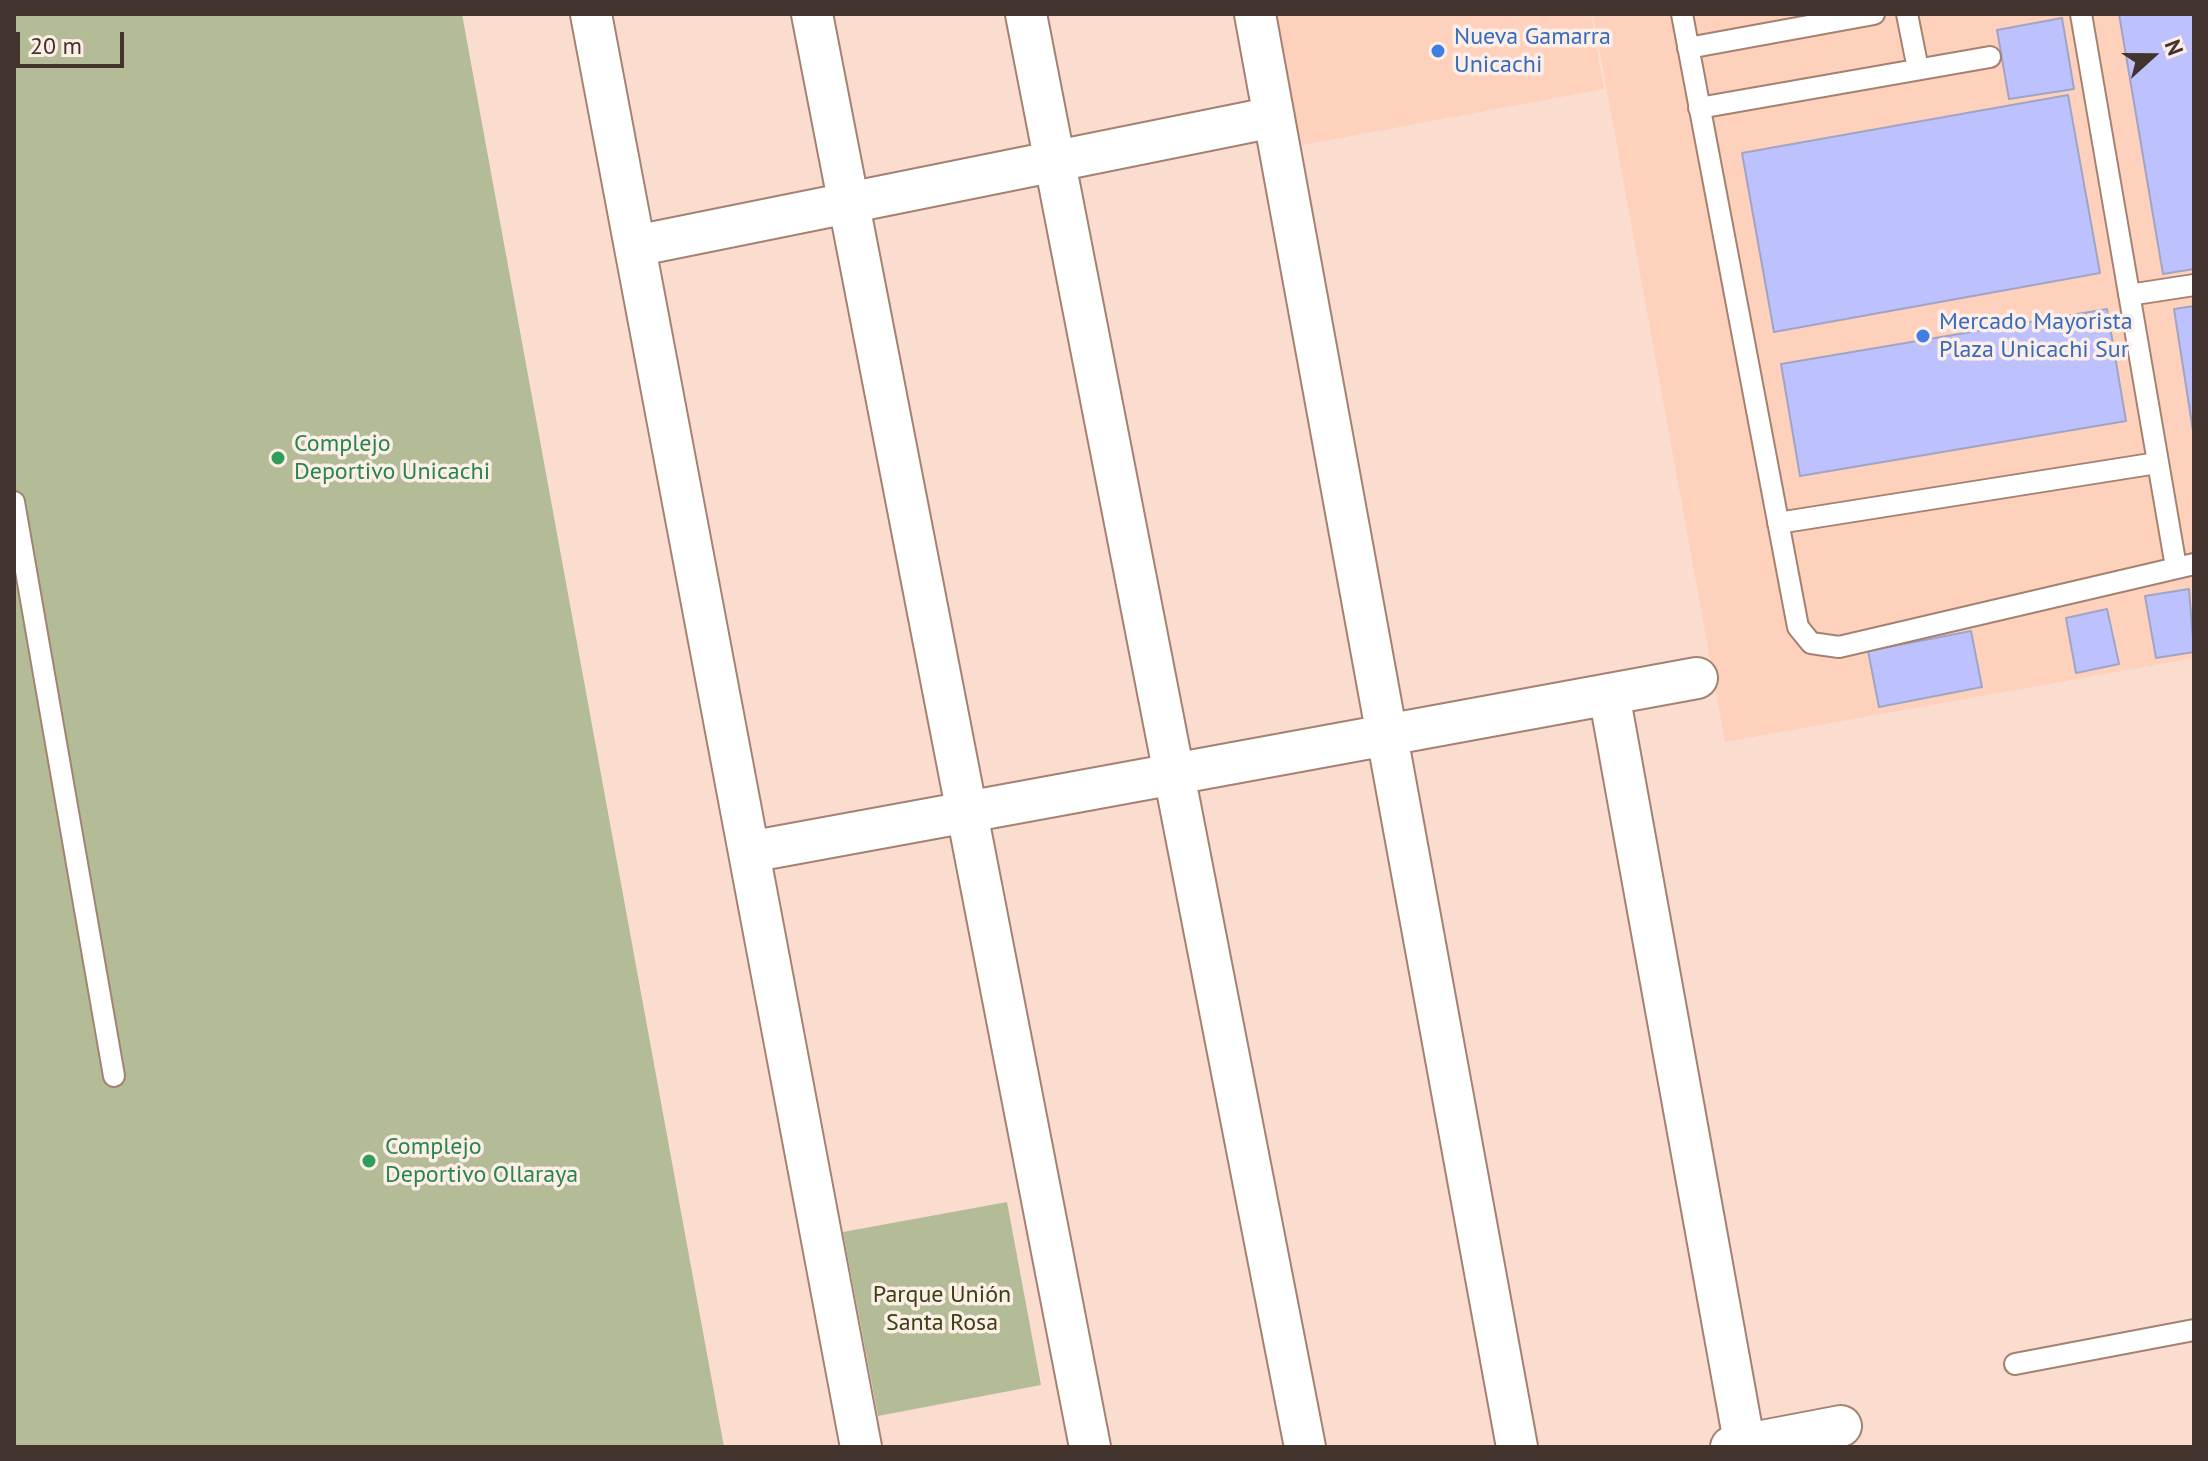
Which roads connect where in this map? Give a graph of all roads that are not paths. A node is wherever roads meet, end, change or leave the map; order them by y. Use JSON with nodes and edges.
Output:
{"nodes":[{"id":1,"x":591,"y":14,"type":"edge"},
{"id":2,"x":812,"y":14,"type":"edge"},
{"id":3,"x":1026,"y":14,"type":"edge"},
{"id":4,"x":1255,"y":14,"type":"edge"},
{"id":5,"x":1682,"y":14,"type":"edge"},
{"id":6,"x":1874,"y":14,"type":"edge"},
{"id":7,"x":1907,"y":14,"type":"edge"},
{"id":8,"x":2081,"y":14,"type":"edge"},
{"id":9,"x":1688,"y":48,"type":"junction"},
{"id":10,"x":1990,"y":57,"type":"dead end"},
{"id":11,"x":1918,"y":69,"type":"junction"},
{"id":12,"x":1699,"y":108,"type":"junction"},
{"id":13,"x":1274,"y":117,"type":"junction"},
{"id":14,"x":1055,"y":162,"type":"junction"},
{"id":15,"x":849,"y":203,"type":"junction"},
{"id":16,"x":635,"y":246,"type":"junction"},
{"id":17,"x":2194,"y":285,"type":"edge"},
{"id":18,"x":2129,"y":295,"type":"junction"},
{"id":19,"x":2157,"y":463,"type":"junction"},
{"id":20,"x":14,"y":502,"type":"edge"},
{"id":21,"x":1778,"y":523,"type":"junction"},
{"id":22,"x":2185,"y":566,"type":"edge"},
{"id":23,"x":21,"y":602,"type":"edge"},
{"id":24,"x":1697,"y":678,"type":"dead end"},
{"id":25,"x":1609,"y":694,"type":"junction"},
{"id":26,"x":1386,"y":735,"type":"junction"},
{"id":27,"x":1174,"y":774,"type":"junction"},
{"id":28,"x":967,"y":812,"type":"junction"},
{"id":29,"x":749,"y":852,"type":"junction"},
{"id":30,"x":114,"y":1076,"type":"dead end"},
{"id":31,"x":2194,"y":1330,"type":"edge"},
{"id":32,"x":2015,"y":1364,"type":"dead end"},
{"id":33,"x":1841,"y":1426,"type":"dead end"},
{"id":34,"x":1740,"y":1446,"type":"edge"},
{"id":35,"x":861,"y":1447,"type":"edge"},
{"id":36,"x":1090,"y":1447,"type":"edge"},
{"id":37,"x":1305,"y":1447,"type":"edge"},
{"id":38,"x":1517,"y":1447,"type":"edge"}],
"edges":[{"from":1,"to":16,"type":"street"},
{"from":2,"to":15,"type":"street"},
{"from":3,"to":14,"type":"street"},
{"from":4,"to":13,"type":"street"},
{"from":5,"to":9,"type":"lane"},
{"from":6,"to":9,"type":"lane"},
{"from":7,"to":11,"type":"lane"},
{"from":8,"to":18,"type":"lane"},
{"from":9,"to":12,"type":"lane"},
{"from":10,"to":11,"type":"lane"},
{"from":11,"to":12,"type":"lane"},
{"from":12,"to":21,"type":"lane"},
{"from":13,"to":14,"type":"street"},
{"from":13,"to":26,"type":"street"},
{"from":14,"to":15,"type":"street"},
{"from":14,"to":27,"type":"street"},
{"from":15,"to":16,"type":"street"},
{"from":15,"to":28,"type":"street"},
{"from":16,"to":29,"type":"street"},
{"from":17,"to":18,"type":"lane"},
{"from":18,"to":19,"type":"lane"},
{"from":19,"to":21,"type":"lane"},
{"from":19,"to":22,"type":"lane"},
{"from":20,"to":23,"type":"lane"},
{"from":21,"to":22,"type":"lane"},
{"from":23,"to":30,"type":"lane"},
{"from":24,"to":25,"type":"street"},
{"from":25,"to":26,"type":"street"},
{"from":25,"to":34,"type":"street"},
{"from":26,"to":27,"type":"street"},
{"from":26,"to":38,"type":"street"},
{"from":27,"to":28,"type":"street"},
{"from":27,"to":37,"type":"street"},
{"from":28,"to":29,"type":"street"},
{"from":28,"to":36,"type":"street"},
{"from":29,"to":35,"type":"street"},
{"from":31,"to":32,"type":"lane"},
{"from":33,"to":34,"type":"street"}]}
